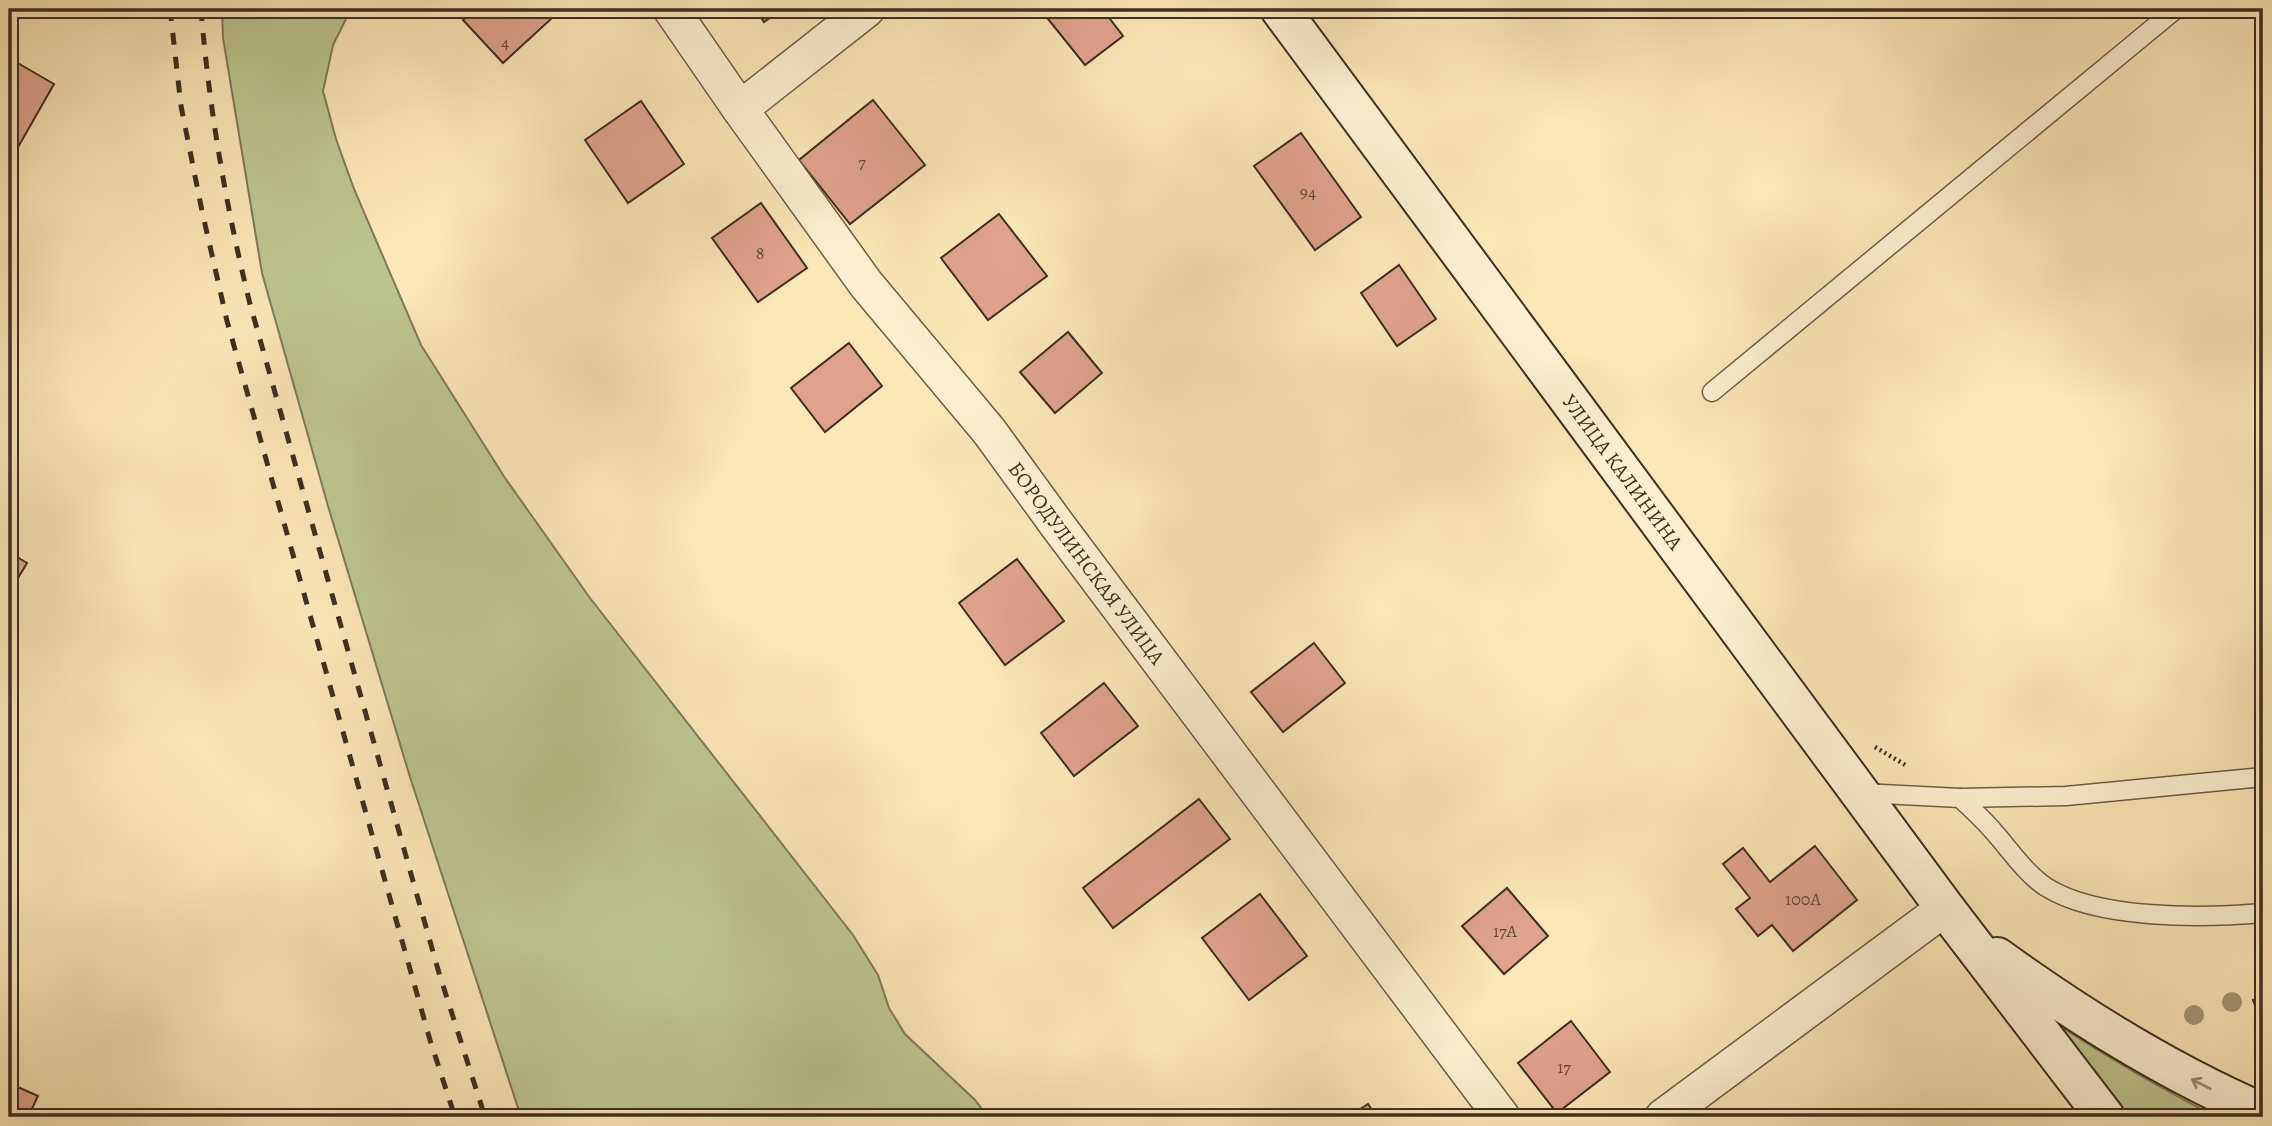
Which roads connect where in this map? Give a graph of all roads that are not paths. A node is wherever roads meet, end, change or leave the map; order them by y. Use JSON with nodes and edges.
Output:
{"nodes":[{"id":1,"x":671,"y":9,"type":"edge"},
{"id":2,"x":867,"y":9,"type":"edge"},
{"id":3,"x":1280,"y":9,"type":"edge"},
{"id":4,"x":2176,"y":9,"type":"edge"},
{"id":5,"x":740,"y":109,"type":"junction"},
{"id":6,"x":1712,"y":392,"type":"dead end"},
{"id":7,"x":2263,"y":777,"type":"edge"},
{"id":8,"x":1859,"y":793,"type":"junction"},
{"id":9,"x":1960,"y":797,"type":"junction"},
{"id":10,"x":2263,"y":913,"type":"edge"},
{"id":11,"x":1955,"y":921,"type":"junction"},
{"id":12,"x":2263,"y":1113,"type":"edge"},
{"id":13,"x":1502,"y":1117,"type":"edge"},
{"id":14,"x":1663,"y":1117,"type":"edge"},
{"id":15,"x":2105,"y":1117,"type":"edge"}],
"edges":[{"from":1,"to":5,"type":"street","name":"БОРОДУЛИНСКАЯ УЛИЦА"},
{"from":2,"to":5,"type":"street"},
{"from":3,"to":8,"type":"main road","name":"УЛИЦА КАЛИНИНА"},
{"from":4,"to":6,"type":"lane"},
{"from":5,"to":13,"type":"street","name":"БОРОДУЛИНСКАЯ УЛИЦА"},
{"from":7,"to":9,"type":"lane"},
{"from":8,"to":9,"type":"lane"},
{"from":8,"to":11,"type":"main road","name":"УЛИЦА КАЛИНИНА"},
{"from":9,"to":10,"type":"lane"},
{"from":12,"to":11,"type":"main road","one_way":true},
{"from":11,"to":14,"type":"street"},
{"from":11,"to":15,"type":"main road","name":"УЛИЦА КАЛИНИНА"}]}
